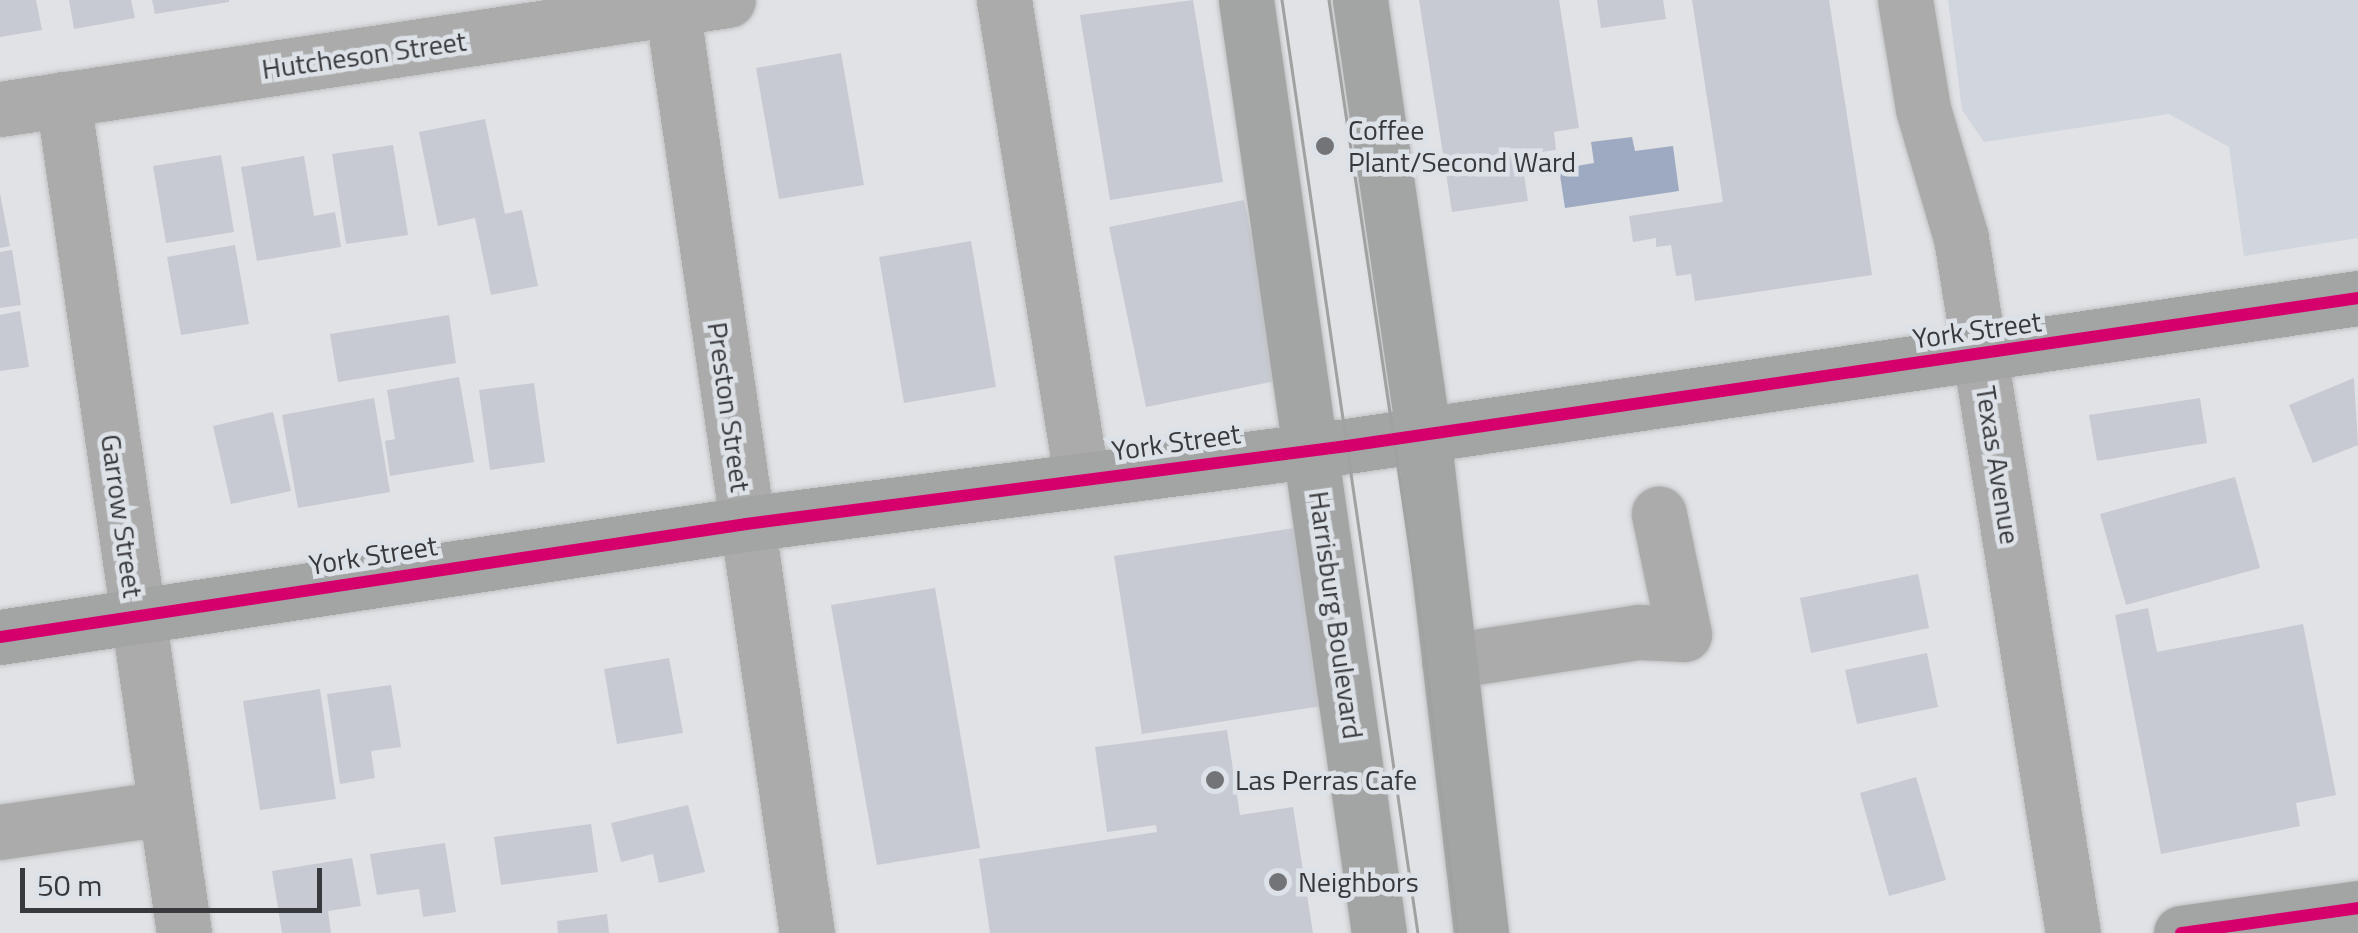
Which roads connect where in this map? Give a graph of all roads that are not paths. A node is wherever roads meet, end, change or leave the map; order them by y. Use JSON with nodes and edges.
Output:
{"nodes":[{"id":1,"x":728,"y":0,"type":"edge"},
{"id":2,"x":1004,"y":0,"type":"edge"},
{"id":3,"x":1246,"y":0,"type":"edge"},
{"id":4,"x":1360,"y":0,"type":"edge"},
{"id":5,"x":1904,"y":0,"type":"edge"},
{"id":6,"x":672,"y":5,"type":"edge"},
{"id":7,"x":63,"y":100,"type":"junction"},
{"id":8,"x":0,"y":109,"type":"edge"},
{"id":9,"x":2358,"y":298,"type":"edge"},
{"id":10,"x":1980,"y":356,"type":"junction"},
{"id":11,"x":1423,"y":434,"type":"junction"},
{"id":12,"x":1314,"y":449,"type":"junction"},
{"id":13,"x":1082,"y":480,"type":"junction"},
{"id":14,"x":1660,"y":514,"type":"dead end"},
{"id":15,"x":746,"y":524,"type":"junction"},
{"id":16,"x":136,"y":617,"type":"junction"},
{"id":17,"x":0,"y":637,"type":"edge"},
{"id":18,"x":1449,"y":660,"type":"junction"},
{"id":19,"x":165,"y":808,"type":"junction"},
{"id":20,"x":0,"y":832,"type":"edge"},
{"id":21,"x":2358,"y":908,"type":"edge"},
{"id":22,"x":184,"y":933,"type":"edge"},
{"id":23,"x":808,"y":933,"type":"edge"},
{"id":24,"x":1379,"y":933,"type":"edge"},
{"id":25,"x":1480,"y":933,"type":"edge"},
{"id":26,"x":2073,"y":933,"type":"edge"},
{"id":27,"x":2181,"y":933,"type":"edge"}],
"edges":[{"from":1,"to":6,"type":"street","name":"Hutcheson Street"},
{"from":2,"to":13,"type":"street"},
{"from":3,"to":12,"type":"main road","name":"Harrisburg Boulevard"},
{"from":4,"to":11,"type":"main road"},
{"from":5,"to":10,"type":"street","name":"Texas Avenue"},
{"from":6,"to":7,"type":"street","name":"Hutcheson Street"},
{"from":6,"to":15,"type":"street","name":"Preston Street"},
{"from":7,"to":8,"type":"street","name":"Hutcheson Street"},
{"from":7,"to":16,"type":"street","name":"Garrow Street"},
{"from":9,"to":10,"type":"main road","name":"York Street"},
{"from":10,"to":11,"type":"main road","name":"York Street"},
{"from":10,"to":26,"type":"street","name":"Texas Avenue"},
{"from":11,"to":12,"type":"main road","name":"York Street"},
{"from":11,"to":18,"type":"main road"},
{"from":12,"to":13,"type":"main road","name":"York Street"},
{"from":12,"to":24,"type":"main road","name":"Harrisburg Boulevard"},
{"from":13,"to":15,"type":"main road","name":"York Street"},
{"from":14,"to":18,"type":"street"},
{"from":15,"to":16,"type":"main road","name":"York Street"},
{"from":15,"to":23,"type":"street","name":"Preston Street"},
{"from":16,"to":17,"type":"main road","name":"York Street"},
{"from":16,"to":19,"type":"street","name":"Garrow Street"},
{"from":18,"to":25,"type":"main road"},
{"from":19,"to":20,"type":"street"},
{"from":19,"to":22,"type":"street","name":"Garrow Street"},
{"from":21,"to":27,"type":"main road"}]}
